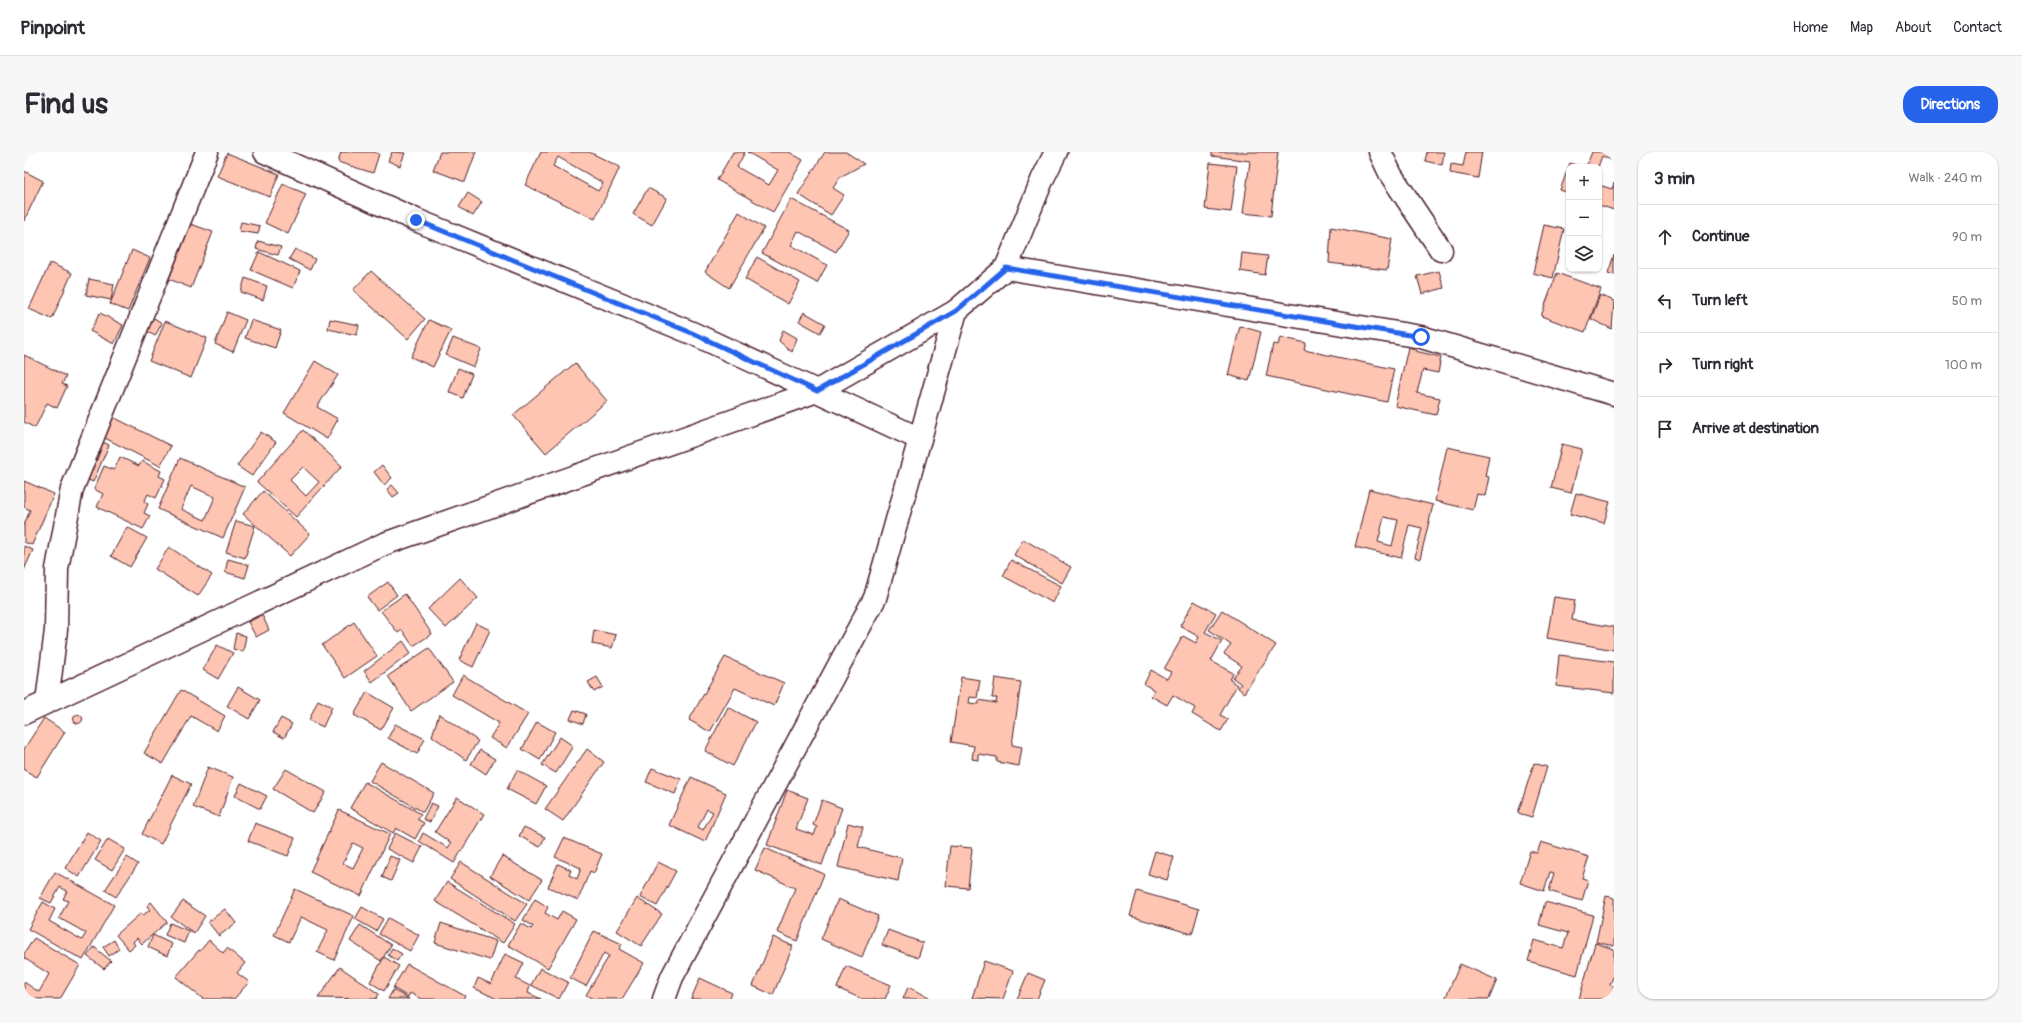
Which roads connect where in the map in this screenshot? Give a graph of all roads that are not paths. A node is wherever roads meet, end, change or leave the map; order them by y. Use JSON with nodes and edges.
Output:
{"nodes":[{"id":1,"x":207,"y":152,"type":"edge"},
{"id":2,"x":264,"y":152,"type":"edge"},
{"id":3,"x":1056,"y":152,"type":"edge"},
{"id":4,"x":1380,"y":152,"type":"edge"},
{"id":5,"x":1441,"y":250,"type":"dead end"},
{"id":6,"x":1006,"y":268,"type":"junction"},
{"id":7,"x":956,"y":311,"type":"junction"},
{"id":8,"x":817,"y":391,"type":"junction"},
{"id":9,"x":1614,"y":394,"type":"edge"},
{"id":10,"x":920,"y":439,"type":"junction"},
{"id":11,"x":47,"y":702,"type":"junction"},
{"id":12,"x":24,"y":713,"type":"edge"},
{"id":13,"x":664,"y":999,"type":"edge"}],
"edges":[{"from":1,"to":11,"type":"street"},
{"from":2,"to":8,"type":"street"},
{"from":3,"to":6,"type":"street"},
{"from":4,"to":5,"type":"street"},
{"from":6,"to":7,"type":"street"},
{"from":6,"to":9,"type":"street"},
{"from":7,"to":8,"type":"street"},
{"from":7,"to":10,"type":"street"},
{"from":8,"to":10,"type":"street"},
{"from":8,"to":11,"type":"street"},
{"from":10,"to":13,"type":"street"},
{"from":11,"to":12,"type":"street"}]}
